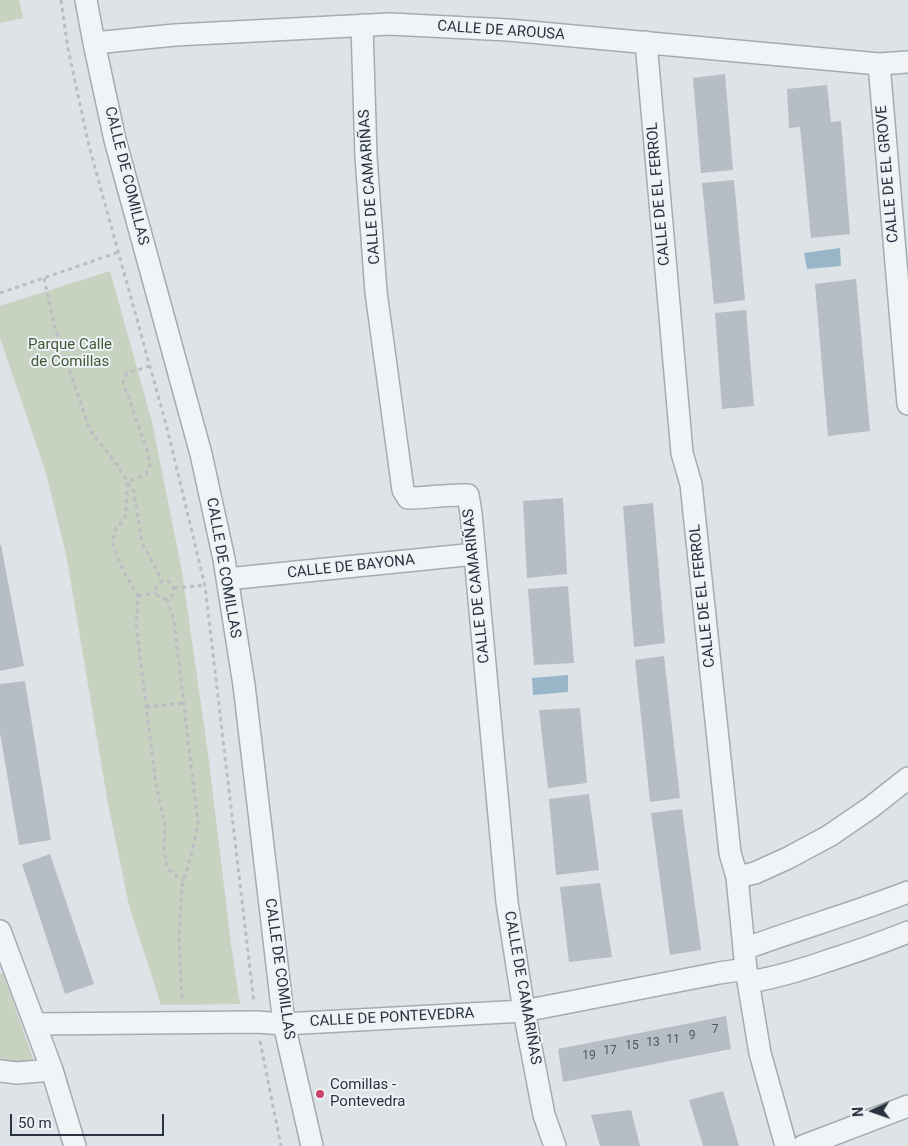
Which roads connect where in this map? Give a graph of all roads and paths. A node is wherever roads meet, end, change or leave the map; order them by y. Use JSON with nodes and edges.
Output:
{"nodes":[{"id":1,"x":61,"y":0,"type":"edge"},
{"id":2,"x":86,"y":0,"type":"edge"},
{"id":3,"x":362,"y":25,"type":"junction"},
{"id":4,"x":646,"y":42,"type":"junction"},
{"id":5,"x":94,"y":43,"type":"junction"},
{"id":6,"x":908,"y":62,"type":"edge"},
{"id":7,"x":879,"y":64,"type":"junction"},
{"id":8,"x":143,"y":244,"type":"junction"},
{"id":9,"x":118,"y":252,"type":"junction"},
{"id":10,"x":44,"y":278,"type":"junction"},
{"id":11,"x":0,"y":293,"type":"edge"},
{"id":12,"x":150,"y":366,"type":"junction"},
{"id":13,"x":908,"y":404,"type":"edge"},
{"id":14,"x":128,"y":482,"type":"junction"},
{"id":15,"x":475,"y":554,"type":"junction"},
{"id":16,"x":227,"y":579,"type":"junction"},
{"id":17,"x":162,"y":580,"type":"junction"},
{"id":18,"x":205,"y":586,"type":"junction"},
{"id":19,"x":174,"y":588,"type":"junction"},
{"id":20,"x":156,"y":593,"type":"junction"},
{"id":21,"x":138,"y":596,"type":"junction"},
{"id":22,"x":167,"y":599,"type":"junction"},
{"id":23,"x":184,"y":703,"type":"junction"},
{"id":24,"x":146,"y":706,"type":"junction"},
{"id":25,"x":908,"y":778,"type":"edge"},
{"id":26,"x":737,"y":877,"type":"junction"},
{"id":27,"x":183,"y":881,"type":"junction"},
{"id":28,"x":908,"y":892,"type":"edge"},
{"id":29,"x":0,"y":931,"type":"edge"},
{"id":30,"x":908,"y":932,"type":"edge"},
{"id":31,"x":6,"y":963,"type":"edge"},
{"id":32,"x":747,"y":974,"type":"junction"},
{"id":33,"x":524,"y":1012,"type":"junction"},
{"id":34,"x":256,"y":1022,"type":"junction"},
{"id":35,"x":183,"y":1023,"type":"junction"},
{"id":36,"x":35,"y":1024,"type":"junction"},
{"id":37,"x":284,"y":1024,"type":"junction"},
{"id":38,"x":52,"y":1070,"type":"junction"},
{"id":39,"x":0,"y":1072,"type":"edge"},
{"id":40,"x":908,"y":1106,"type":"edge"},
{"id":41,"x":75,"y":1146,"type":"edge"},
{"id":42,"x":281,"y":1146,"type":"edge"},
{"id":43,"x":312,"y":1146,"type":"edge"},
{"id":44,"x":555,"y":1146,"type":"edge"},
{"id":45,"x":786,"y":1146,"type":"edge"},
{"id":46,"x":803,"y":1146,"type":"edge"}],
"edges":[{"from":1,"to":9,"type":"path"},
{"from":2,"to":5,"type":"street","name":"CALLE DE COMILLAS"},
{"from":3,"to":4,"type":"street","name":"CALLE DE AROUSA"},
{"from":3,"to":5,"type":"street","name":"CALLE DE AROUSA"},
{"from":3,"to":15,"type":"street","name":"CALLE DE CAMARIÑAS"},
{"from":4,"to":7,"type":"street","name":"CALLE DE AROUSA"},
{"from":4,"to":26,"type":"street","name":"CALLE DE EL FERROL"},
{"from":5,"to":8,"type":"street","name":"CALLE DE COMILLAS"},
{"from":6,"to":7,"type":"street","name":"CALLE DE AROUSA"},
{"from":7,"to":13,"type":"street","name":"CALLE DE EL GROVE"},
{"from":8,"to":9,"type":"path"},
{"from":8,"to":16,"type":"street","name":"CALLE DE COMILLAS"},
{"from":9,"to":10,"type":"path"},
{"from":9,"to":12,"type":"path"},
{"from":10,"to":11,"type":"path"},
{"from":10,"to":14,"type":"path"},
{"from":12,"to":14,"type":"path"},
{"from":12,"to":18,"type":"path"},
{"from":14,"to":17,"type":"path"},
{"from":14,"to":21,"type":"path"},
{"from":15,"to":16,"type":"street","name":"CALLE DE BAYONA"},
{"from":15,"to":33,"type":"street","name":"CALLE DE CAMARIÑAS"},
{"from":16,"to":18,"type":"path"},
{"from":16,"to":37,"type":"street","name":"CALLE DE COMILLAS"},
{"from":17,"to":19,"type":"path"},
{"from":17,"to":20,"type":"path"},
{"from":18,"to":19,"type":"path"},
{"from":18,"to":34,"type":"path"},
{"from":19,"to":22,"type":"path"},
{"from":20,"to":21,"type":"path"},
{"from":20,"to":22,"type":"path"},
{"from":21,"to":24,"type":"path"},
{"from":22,"to":23,"type":"path"},
{"from":23,"to":24,"type":"path"},
{"from":23,"to":27,"type":"path"},
{"from":24,"to":27,"type":"path"},
{"from":25,"to":26,"type":"street"},
{"from":26,"to":32,"type":"street","name":"CALLE DE EL FERROL"},
{"from":27,"to":35,"type":"path"},
{"from":28,"to":32,"type":"street","name":"CALLE DE PONTEVEDRA"},
{"from":29,"to":31,"type":"street"},
{"from":30,"to":32,"type":"street","name":"CALLE DE PONTEVEDRA"},
{"from":31,"to":36,"type":"street"},
{"from":32,"to":33,"type":"street","name":"CALLE DE PONTEVEDRA"},
{"from":32,"to":45,"type":"street","name":"CALLE DE EL FERROL"},
{"from":33,"to":37,"type":"street","name":"CALLE DE PONTEVEDRA"},
{"from":33,"to":44,"type":"street","name":"CALLE DE CAMARIÑAS"},
{"from":34,"to":35,"type":"street","name":"CALLE DE PONTEVEDRA"},
{"from":34,"to":37,"type":"street","name":"CALLE DE PONTEVEDRA"},
{"from":34,"to":42,"type":"path"},
{"from":35,"to":36,"type":"street","name":"CALLE DE PONTEVEDRA"},
{"from":36,"to":38,"type":"street"},
{"from":37,"to":43,"type":"street","name":"CALLE DE COMILLAS"},
{"from":38,"to":39,"type":"street"},
{"from":38,"to":41,"type":"street"},
{"from":40,"to":46,"type":"street"}]}
